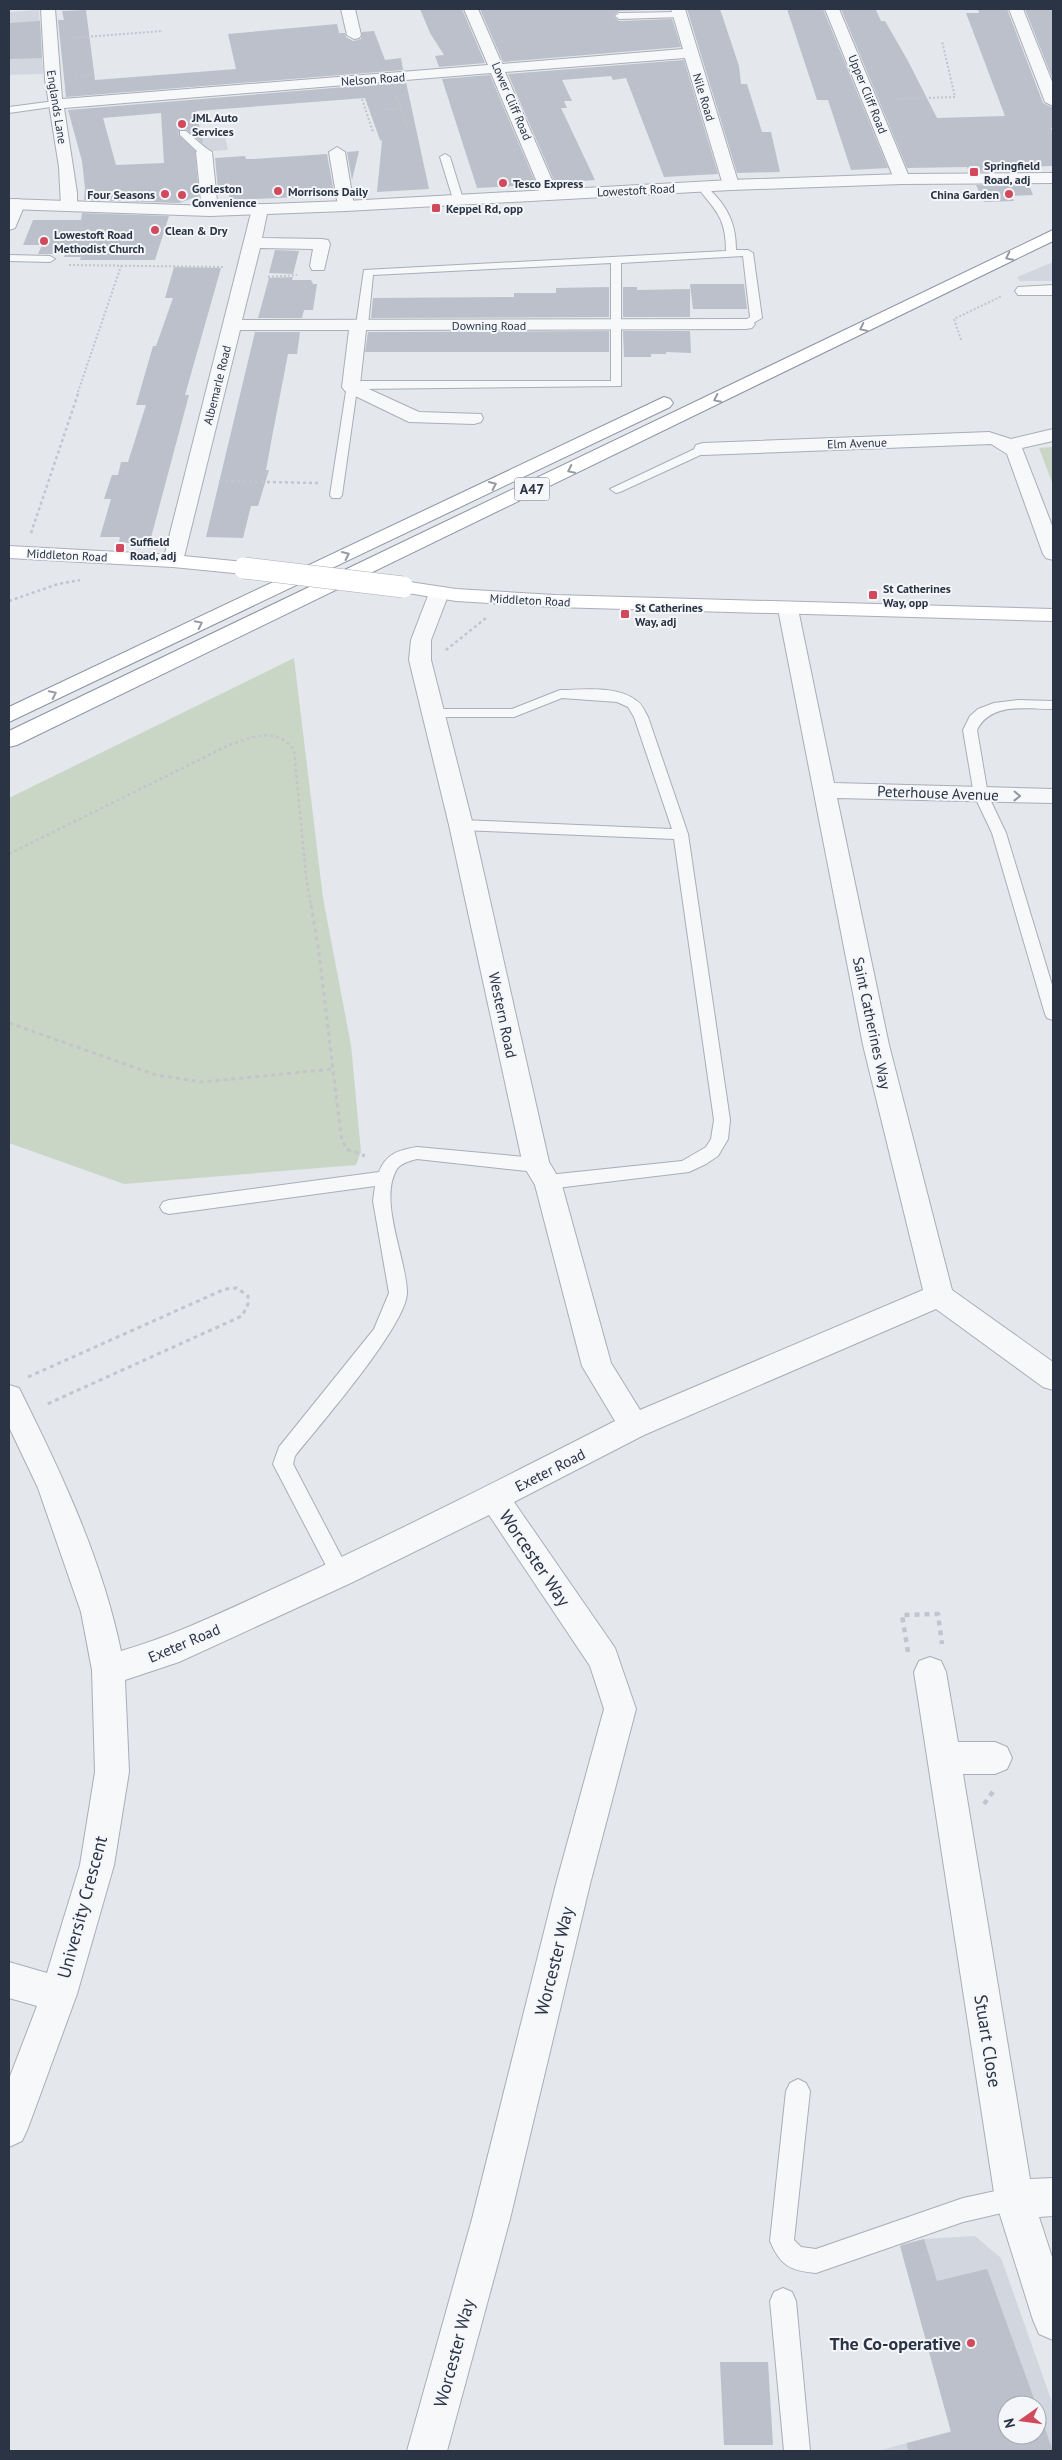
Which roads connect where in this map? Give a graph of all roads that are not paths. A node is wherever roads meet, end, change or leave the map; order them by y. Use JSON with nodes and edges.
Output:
{"nodes":[{"id":1,"x":48,"y":9,"type":"edge"},
{"id":2,"x":348,"y":9,"type":"edge"},
{"id":3,"x":472,"y":9,"type":"edge"},
{"id":4,"x":832,"y":9,"type":"edge"},
{"id":5,"x":1016,"y":9,"type":"edge"},
{"id":6,"x":678,"y":12,"type":"edge"},
{"id":7,"x":619,"y":16,"type":"dead end"},
{"id":8,"x":354,"y":35,"type":"dead end"},
{"id":9,"x":690,"y":53,"type":"junction"},
{"id":10,"x":499,"y":70,"type":"junction"},
{"id":11,"x":1053,"y":102,"type":"edge"},
{"id":12,"x":55,"y":104,"type":"junction"},
{"id":13,"x":9,"y":110,"type":"edge"},
{"id":14,"x":183,"y":133,"type":"dead end"},
{"id":15,"x":204,"y":152,"type":"joint"},
{"id":16,"x":337,"y":152,"type":"dead end"},
{"id":17,"x":445,"y":157,"type":"dead end"},
{"id":18,"x":1053,"y":178,"type":"edge"},
{"id":19,"x":902,"y":179,"type":"junction"},
{"id":20,"x":731,"y":185,"type":"junction"},
{"id":21,"x":702,"y":186,"type":"junction"},
{"id":22,"x":546,"y":195,"type":"junction"},
{"id":23,"x":458,"y":199,"type":"junction"},
{"id":24,"x":13,"y":204,"type":"edge"},
{"id":25,"x":69,"y":206,"type":"junction"},
{"id":26,"x":346,"y":206,"type":"junction"},
{"id":27,"x":260,"y":209,"type":"junction"},
{"id":28,"x":210,"y":211,"type":"junction"},
{"id":29,"x":1053,"y":218,"type":"edge"},
{"id":30,"x":9,"y":225,"type":"edge"},
{"id":31,"x":1053,"y":235,"type":"edge"},
{"id":32,"x":253,"y":243,"type":"junction"},
{"id":33,"x":732,"y":254,"type":"junction"},
{"id":34,"x":9,"y":258,"type":"edge"},
{"id":35,"x":50,"y":259,"type":"dead end"},
{"id":36,"x":616,"y":260,"type":"junction"},
{"id":37,"x":318,"y":266,"type":"dead end"},
{"id":38,"x":1053,"y":290,"type":"edge"},
{"id":39,"x":1024,"y":291,"type":"road end"},
{"id":40,"x":617,"y":324,"type":"junction"},
{"id":41,"x":746,"y":324,"type":"joint"},
{"id":42,"x":232,"y":325,"type":"junction"},
{"id":43,"x":360,"y":325,"type":"junction"},
{"id":44,"x":351,"y":387,"type":"junction"},
{"id":45,"x":474,"y":418,"type":"dead end"},
{"id":46,"x":1053,"y":435,"type":"edge"},
{"id":47,"x":1010,"y":444,"type":"junction"},
{"id":48,"x":703,"y":449,"type":"joint"},
{"id":49,"x":337,"y":489,"type":"road end"},
{"id":50,"x":616,"y":489,"type":"dead end"},
{"id":51,"x":17,"y":552,"type":"edge"},
{"id":52,"x":1053,"y":554,"type":"edge"},
{"id":53,"x":173,"y":561,"type":"junction"},
{"id":54,"x":439,"y":593,"type":"junction"},
{"id":55,"x":788,"y":609,"type":"junction"},
{"id":56,"x":1053,"y":615,"type":"edge"},
{"id":57,"x":1053,"y":705,"type":"edge"},
{"id":58,"x":434,"y":713,"type":"junction"},
{"id":59,"x":9,"y":716,"type":"edge"},
{"id":60,"x":9,"y":740,"type":"edge"},
{"id":61,"x":824,"y":790,"type":"junction"},
{"id":62,"x":981,"y":795,"type":"junction"},
{"id":63,"x":1053,"y":796,"type":"edge"},
{"id":64,"x":461,"y":825,"type":"junction"},
{"id":65,"x":681,"y":834,"type":"junction"},
{"id":66,"x":1053,"y":1014,"type":"edge"},
{"id":67,"x":388,"y":1171,"type":"junction"},
{"id":68,"x":542,"y":1173,"type":"junction"},
{"id":69,"x":169,"y":1207,"type":"dead end"},
{"id":70,"x":939,"y":1296,"type":"junction"},
{"id":71,"x":1053,"y":1378,"type":"edge"},
{"id":72,"x":15,"y":1389,"type":"edge"},
{"id":73,"x":634,"y":1426,"type":"junction"},
{"id":74,"x":494,"y":1498,"type":"junction"},
{"id":75,"x":340,"y":1573,"type":"junction"},
{"id":76,"x":927,"y":1658,"type":"road end"},
{"id":77,"x":108,"y":1670,"type":"junction"},
{"id":78,"x":944,"y":1758,"type":"junction"},
{"id":79,"x":997,"y":1758,"type":"dead end"},
{"id":80,"x":9,"y":1980,"type":"edge"},
{"id":81,"x":59,"y":1994,"type":"junction"},
{"id":82,"x":798,"y":2091,"type":"dead end"},
{"id":83,"x":9,"y":2128,"type":"edge"},
{"id":84,"x":1053,"y":2197,"type":"edge"},
{"id":85,"x":1014,"y":2199,"type":"junction"},
{"id":86,"x":782,"y":2301,"type":"dead end"},
{"id":87,"x":1053,"y":2320,"type":"edge"},
{"id":88,"x":427,"y":2451,"type":"edge"},
{"id":89,"x":797,"y":2451,"type":"edge"}],
"edges":[{"from":1,"to":12,"type":"street","name":"Englands Lane"},
{"from":2,"to":8,"type":"street"},
{"from":3,"to":10,"type":"street","name":"Lower Cliff Road"},
{"from":4,"to":19,"type":"street","name":"Upper Cliff Road"},
{"from":5,"to":11,"type":"street"},
{"from":6,"to":7,"type":"lane"},
{"from":6,"to":9,"type":"street","name":"Nile Road"},
{"from":9,"to":10,"type":"street","name":"Nelson Road"},
{"from":9,"to":20,"type":"street","name":"Nile Road"},
{"from":10,"to":12,"type":"street","name":"Nelson Road"},
{"from":10,"to":22,"type":"street","name":"Lower Cliff Road"},
{"from":12,"to":13,"type":"lane"},
{"from":12,"to":25,"type":"street","name":"Englands Lane"},
{"from":14,"to":15,"type":"lane"},
{"from":15,"to":28,"type":"street"},
{"from":16,"to":26,"type":"street"},
{"from":17,"to":23,"type":"lane"},
{"from":18,"to":19,"type":"street","name":"Lowestoft Road"},
{"from":19,"to":20,"type":"street","name":"Lowestoft Road"},
{"from":20,"to":21,"type":"street","name":"Lowestoft Road"},
{"from":21,"to":22,"type":"street","name":"Lowestoft Road"},
{"from":21,"to":33,"type":"lane"},
{"from":22,"to":23,"type":"street","name":"Lowestoft Road"},
{"from":23,"to":26,"type":"street","name":"Lowestoft Road"},
{"from":24,"to":25,"type":"street","name":"Lowestoft Road"},
{"from":24,"to":30,"type":"street"},
{"from":25,"to":28,"type":"street","name":"Lowestoft Road"},
{"from":26,"to":27,"type":"street","name":"Lowestoft Road"},
{"from":27,"to":28,"type":"street","name":"Lowestoft Road"},
{"from":27,"to":32,"type":"street","name":"Albemarle Road"},
{"from":59,"to":29,"type":"main road","number":"A47","one_way":true},
{"from":31,"to":60,"type":"main road","number":"A47","one_way":true},
{"from":32,"to":37,"type":"street"},
{"from":32,"to":42,"type":"street","name":"Albemarle Road"},
{"from":33,"to":36,"type":"lane"},
{"from":33,"to":41,"type":"lane"},
{"from":34,"to":35,"type":"lane"},
{"from":36,"to":40,"type":"lane"},
{"from":36,"to":43,"type":"lane"},
{"from":38,"to":39,"type":"street"},
{"from":40,"to":41,"type":"street","name":"Downing Road"},
{"from":40,"to":43,"type":"street","name":"Downing Road"},
{"from":40,"to":44,"type":"lane"},
{"from":42,"to":43,"type":"street","name":"Downing Road"},
{"from":42,"to":53,"type":"street","name":"Albemarle Road"},
{"from":43,"to":44,"type":"street"},
{"from":44,"to":45,"type":"street"},
{"from":44,"to":49,"type":"lane"},
{"from":46,"to":47,"type":"street","name":"Elm Avenue"},
{"from":47,"to":48,"type":"street","name":"Elm Avenue"},
{"from":47,"to":52,"type":"street"},
{"from":48,"to":50,"type":"lane"},
{"from":51,"to":53,"type":"main road","name":"Middleton Road"},
{"from":53,"to":54,"type":"main road","name":"Middleton Road","bridge":true},
{"from":54,"to":55,"type":"main road","name":"Middleton Road"},
{"from":54,"to":58,"type":"street","name":"Western Road"},
{"from":55,"to":56,"type":"main road","name":"Middleton Road"},
{"from":55,"to":61,"type":"street","name":"Saint Catherines Way"},
{"from":57,"to":62,"type":"lane"},
{"from":58,"to":64,"type":"street","name":"Western Road"},
{"from":58,"to":65,"type":"lane"},
{"from":61,"to":62,"type":"street","name":"Peterhouse Avenue"},
{"from":61,"to":70,"type":"street","name":"Saint Catherines Way"},
{"from":62,"to":63,"type":"street","name":"Peterhouse Avenue","one_way":true},
{"from":62,"to":66,"type":"lane"},
{"from":64,"to":65,"type":"lane"},
{"from":64,"to":68,"type":"street","name":"Western Road"},
{"from":65,"to":68,"type":"lane"},
{"from":67,"to":68,"type":"lane"},
{"from":67,"to":69,"type":"lane"},
{"from":67,"to":75,"type":"lane"},
{"from":68,"to":73,"type":"street","name":"Western Road"},
{"from":70,"to":71,"type":"street"},
{"from":70,"to":73,"type":"street","name":"Exeter Road"},
{"from":72,"to":77,"type":"street","name":"University Crescent"},
{"from":73,"to":74,"type":"street","name":"Exeter Road"},
{"from":74,"to":75,"type":"street","name":"Exeter Road"},
{"from":74,"to":88,"type":"street","name":"Worcester Way"},
{"from":75,"to":77,"type":"street","name":"Exeter Road"},
{"from":76,"to":78,"type":"street","name":"Stuart Close"},
{"from":77,"to":81,"type":"street","name":"University Crescent"},
{"from":78,"to":79,"type":"street"},
{"from":78,"to":85,"type":"street","name":"Stuart Close"},
{"from":80,"to":81,"type":"street"},
{"from":81,"to":83,"type":"street","name":"University Crescent"},
{"from":82,"to":85,"type":"lane"},
{"from":84,"to":85,"type":"street"},
{"from":85,"to":87,"type":"street","name":"Stuart Close"},
{"from":86,"to":89,"type":"lane"}]}
